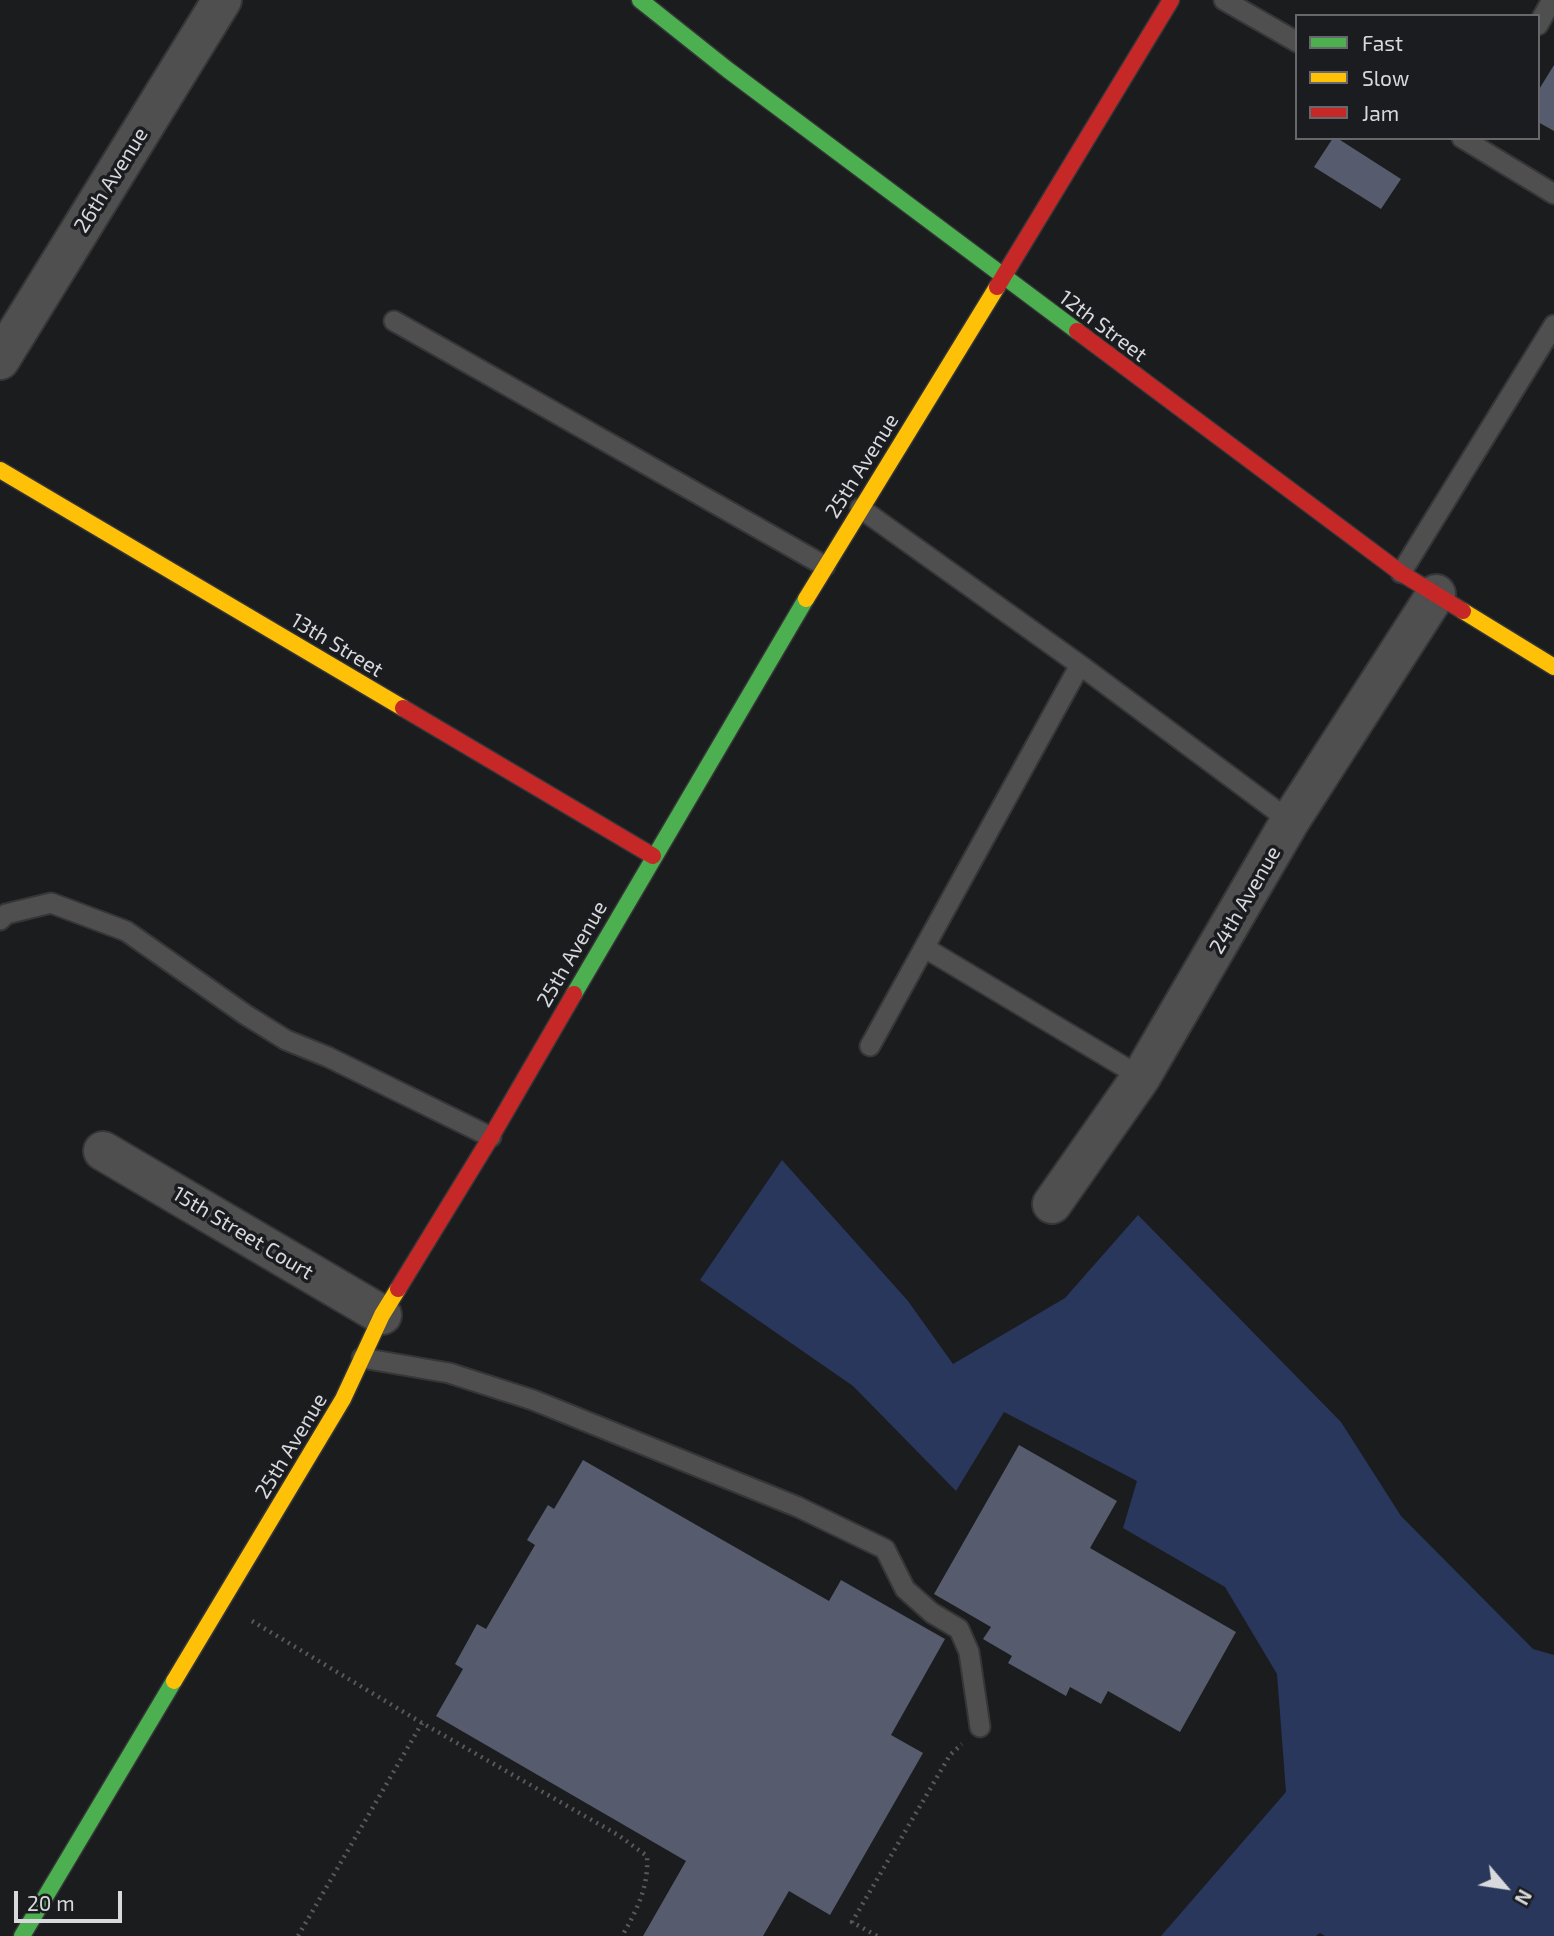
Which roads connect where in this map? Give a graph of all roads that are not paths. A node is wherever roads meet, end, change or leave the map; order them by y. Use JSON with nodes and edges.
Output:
{"nodes":[{"id":1,"x":222,"y":0,"type":"edge"},
{"id":2,"x":640,"y":0,"type":"edge"},
{"id":3,"x":1171,"y":0,"type":"edge"},
{"id":4,"x":1224,"y":0,"type":"edge"},
{"id":5,"x":1552,"y":0,"type":"edge"},
{"id":6,"x":1540,"y":21,"type":"edge"},
{"id":7,"x":1295,"y":41,"type":"edge"},
{"id":8,"x":1469,"y":140,"type":"edge"},
{"id":9,"x":1554,"y":194,"type":"edge"},
{"id":10,"x":1003,"y":277,"type":"junction"},
{"id":11,"x":394,"y":321,"type":"dead end"},
{"id":12,"x":1554,"y":325,"type":"edge"},
{"id":13,"x":0,"y":360,"type":"edge"},
{"id":14,"x":0,"y":470,"type":"edge"},
{"id":15,"x":860,"y":508,"type":"junction"},
{"id":16,"x":825,"y":566,"type":"junction"},
{"id":17,"x":1401,"y":573,"type":"junction"},
{"id":18,"x":1436,"y":594,"type":"junction"},
{"id":19,"x":1080,"y":665,"type":"junction"},
{"id":20,"x":1554,"y":667,"type":"edge"},
{"id":21,"x":1290,"y":821,"type":"junction"},
{"id":22,"x":653,"y":856,"type":"junction"},
{"id":23,"x":0,"y":919,"type":"edge"},
{"id":24,"x":925,"y":948,"type":"junction"},
{"id":25,"x":870,"y":1046,"type":"dead end"},
{"id":26,"x":1141,"y":1077,"type":"junction"},
{"id":27,"x":491,"y":1137,"type":"junction"},
{"id":28,"x":103,"y":1151,"type":"dead end"},
{"id":29,"x":1052,"y":1204,"type":"dead end"},
{"id":30,"x":382,"y":1315,"type":"junction"},
{"id":31,"x":362,"y":1358,"type":"junction"},
{"id":32,"x":981,"y":1727,"type":"road end"},
{"id":33,"x":22,"y":1936,"type":"edge"}],
"edges":[{"from":1,"to":13,"type":"street","name":"26th Avenue"},
{"from":2,"to":10,"type":"street","name":"12th Street"},
{"from":3,"to":10,"type":"street","name":"25th Avenue"},
{"from":4,"to":7,"type":"lane"},
{"from":5,"to":6,"type":"lane"},
{"from":8,"to":9,"type":"lane"},
{"from":10,"to":15,"type":"street","name":"25th Avenue"},
{"from":10,"to":17,"type":"street","name":"12th Street"},
{"from":11,"to":16,"type":"lane"},
{"from":12,"to":17,"type":"lane"},
{"from":14,"to":22,"type":"street","name":"13th Street"},
{"from":15,"to":16,"type":"street","name":"25th Avenue"},
{"from":15,"to":19,"type":"lane"},
{"from":16,"to":22,"type":"street","name":"25th Avenue"},
{"from":17,"to":18,"type":"street","name":"12th Street"},
{"from":18,"to":20,"type":"street","name":"12th Street"},
{"from":18,"to":21,"type":"street","name":"24th Avenue"},
{"from":19,"to":21,"type":"lane"},
{"from":19,"to":24,"type":"lane"},
{"from":21,"to":26,"type":"street","name":"24th Avenue"},
{"from":22,"to":27,"type":"street","name":"25th Avenue"},
{"from":23,"to":27,"type":"lane"},
{"from":24,"to":25,"type":"lane"},
{"from":24,"to":26,"type":"lane"},
{"from":26,"to":29,"type":"street","name":"24th Avenue"},
{"from":27,"to":30,"type":"street","name":"25th Avenue"},
{"from":28,"to":30,"type":"street","name":"15th Street Court"},
{"from":30,"to":31,"type":"street","name":"25th Avenue"},
{"from":31,"to":32,"type":"lane"},
{"from":31,"to":33,"type":"street","name":"25th Avenue"}]}
